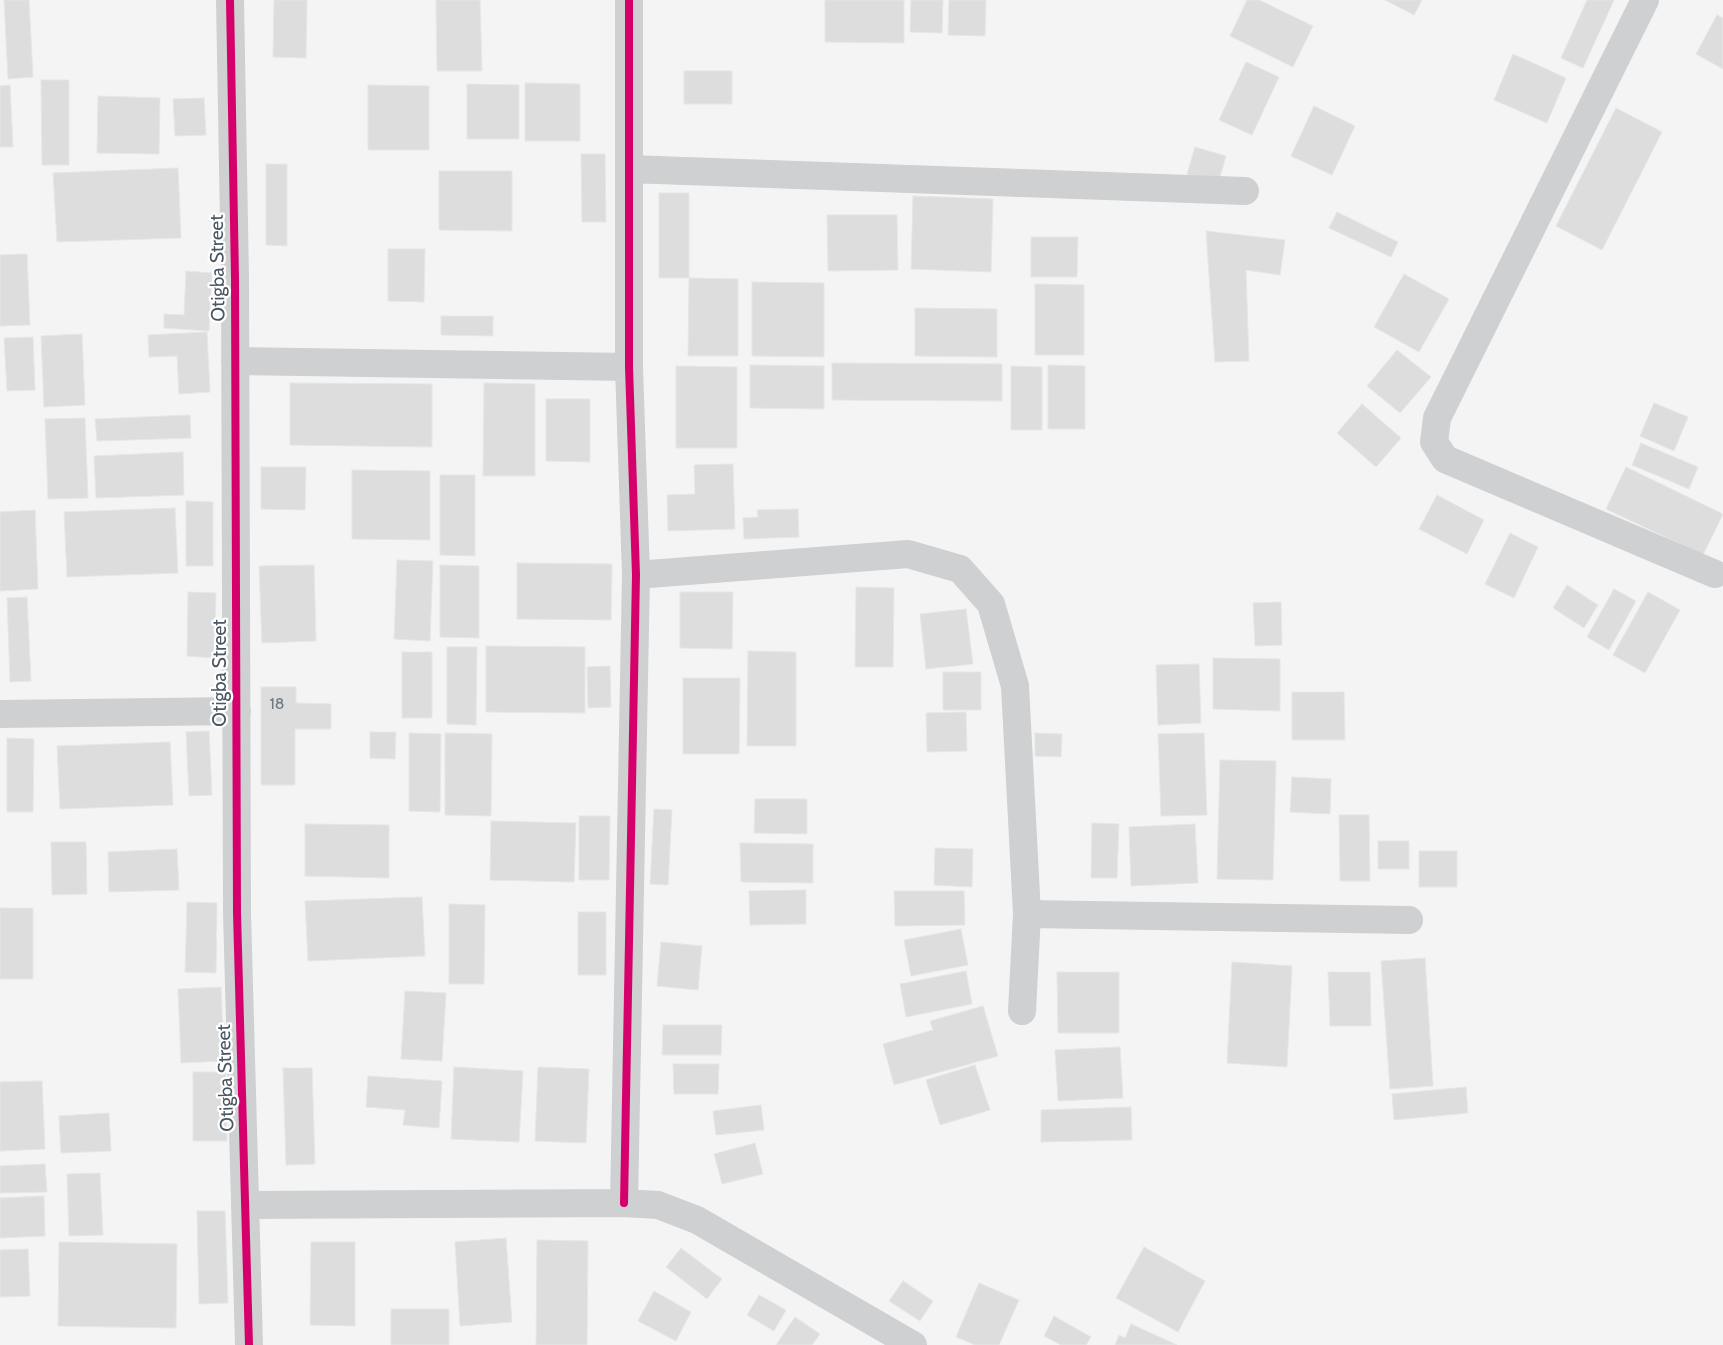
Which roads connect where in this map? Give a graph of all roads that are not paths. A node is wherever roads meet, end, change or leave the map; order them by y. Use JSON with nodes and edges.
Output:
{"nodes":[{"id":1,"x":230,"y":0,"type":"edge"},
{"id":2,"x":629,"y":0,"type":"edge"},
{"id":3,"x":1645,"y":0,"type":"edge"},
{"id":4,"x":628,"y":168,"type":"junction"},
{"id":5,"x":1245,"y":190,"type":"dead end"},
{"id":6,"x":235,"y":361,"type":"junction"},
{"id":7,"x":629,"y":366,"type":"junction"},
{"id":8,"x":1715,"y":574,"type":"dead end"},
{"id":9,"x":636,"y":575,"type":"junction"},
{"id":10,"x":237,"y":711,"type":"junction"},
{"id":11,"x":0,"y":714,"type":"edge"},
{"id":12,"x":1027,"y":914,"type":"junction"},
{"id":13,"x":1409,"y":920,"type":"dead end"},
{"id":14,"x":1022,"y":1011,"type":"dead end"},
{"id":15,"x":624,"y":1203,"type":"junction"},
{"id":16,"x":246,"y":1205,"type":"junction"},
{"id":17,"x":249,"y":1345,"type":"edge"},
{"id":18,"x":913,"y":1345,"type":"edge"}],
"edges":[{"from":1,"to":6,"type":"street","name":"Otigba Street"},
{"from":2,"to":4,"type":"street"},
{"from":3,"to":8,"type":"street"},
{"from":4,"to":5,"type":"street"},
{"from":4,"to":7,"type":"street"},
{"from":6,"to":7,"type":"street"},
{"from":6,"to":10,"type":"street","name":"Otigba Street"},
{"from":7,"to":9,"type":"street"},
{"from":9,"to":12,"type":"street"},
{"from":9,"to":15,"type":"street"},
{"from":10,"to":11,"type":"street"},
{"from":10,"to":16,"type":"street","name":"Otigba Street"},
{"from":12,"to":13,"type":"street"},
{"from":12,"to":14,"type":"street"},
{"from":15,"to":16,"type":"street"},
{"from":15,"to":18,"type":"street"},
{"from":16,"to":17,"type":"street","name":"Otigba Street"}]}
